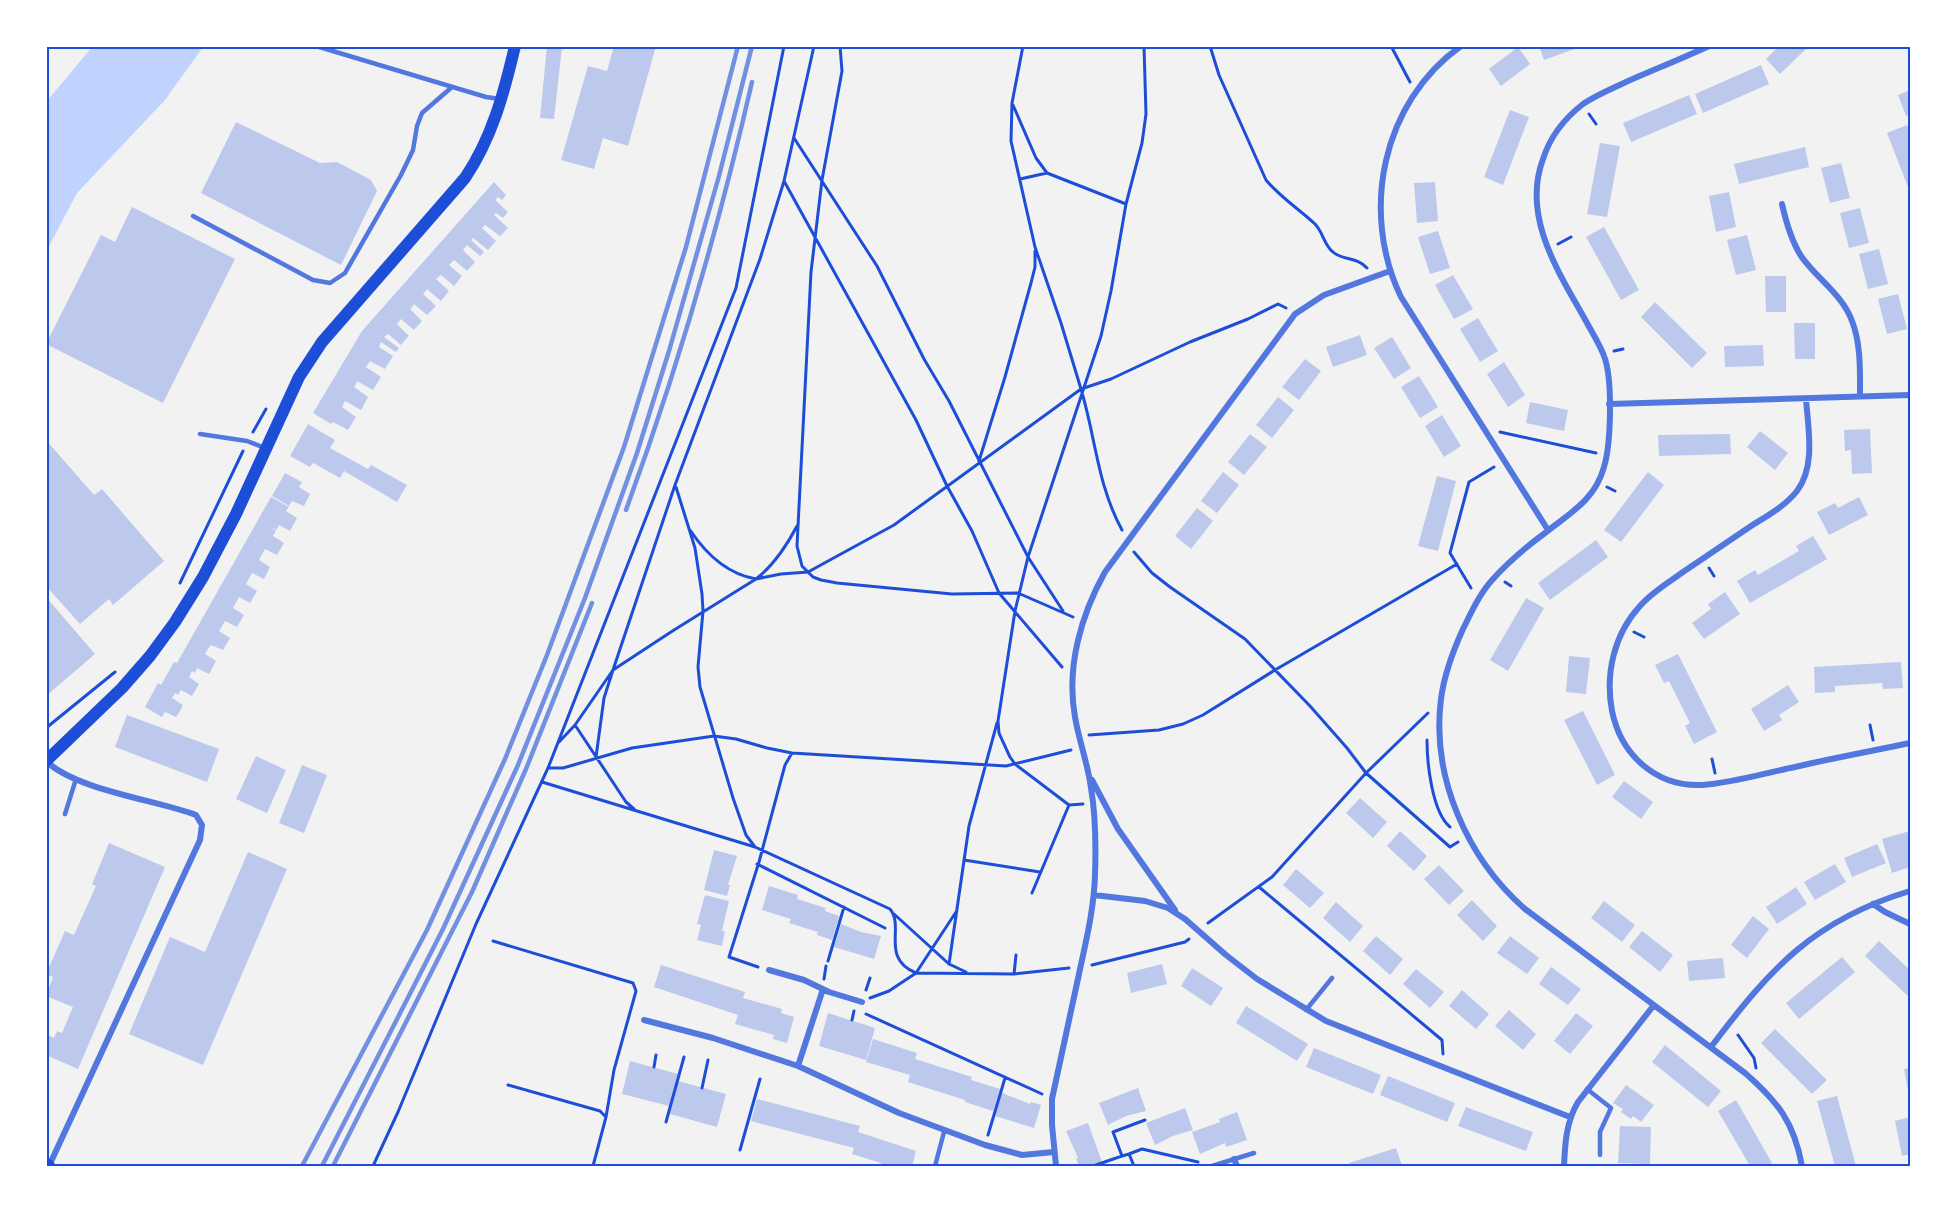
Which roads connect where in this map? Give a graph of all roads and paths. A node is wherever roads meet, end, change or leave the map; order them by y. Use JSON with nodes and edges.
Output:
{"nodes":[{"id":1,"x":316,"y":46,"type":"edge"},
{"id":2,"x":515,"y":46,"type":"edge"},
{"id":3,"x":784,"y":46,"type":"edge"},
{"id":4,"x":814,"y":46,"type":"edge"},
{"id":5,"x":840,"y":46,"type":"edge"},
{"id":6,"x":1023,"y":46,"type":"edge"},
{"id":7,"x":1144,"y":46,"type":"edge"},
{"id":8,"x":1210,"y":46,"type":"edge"},
{"id":9,"x":1391,"y":46,"type":"edge"},
{"id":10,"x":1461,"y":46,"type":"edge"},
{"id":11,"x":1709,"y":46,"type":"edge"},
{"id":12,"x":452,"y":87,"type":"junction"},
{"id":13,"x":1415,"y":92,"type":"junction"},
{"id":14,"x":503,"y":99,"type":"junction"},
{"id":15,"x":1012,"y":103,"type":"junction"},
{"id":16,"x":794,"y":138,"type":"junction"},
{"id":17,"x":1047,"y":173,"type":"junction"},
{"id":18,"x":1019,"y":179,"type":"junction"},
{"id":19,"x":822,"y":180,"type":"junction"},
{"id":20,"x":784,"y":181,"type":"junction"},
{"id":21,"x":1126,"y":204,"type":"junction"},
{"id":22,"x":1782,"y":204,"type":"dead end"},
{"id":23,"x":193,"y":216,"type":"dead end"},
{"id":24,"x":815,"y":235,"type":"junction"},
{"id":25,"x":1035,"y":247,"type":"junction"},
{"id":26,"x":1390,"y":271,"type":"junction"},
{"id":27,"x":1373,"y":276,"type":"junction"},
{"id":28,"x":1295,"y":314,"type":"junction"},
{"id":29,"x":1082,"y":389,"type":"junction"},
{"id":30,"x":1911,"y":394,"type":"edge"},
{"id":31,"x":1860,"y":395,"type":"junction"},
{"id":32,"x":1806,"y":399,"type":"junction"},
{"id":33,"x":1609,"y":404,"type":"junction"},
{"id":34,"x":1486,"y":432,"type":"junction"},
{"id":35,"x":200,"y":434,"type":"dead end"},
{"id":36,"x":265,"y":448,"type":"junction"},
{"id":37,"x":1593,"y":452,"type":"dead end"},
{"id":38,"x":1504,"y":460,"type":"junction"},
{"id":39,"x":978,"y":463,"type":"junction"},
{"id":40,"x":675,"y":485,"type":"junction"},
{"id":41,"x":947,"y":486,"type":"junction"},
{"id":42,"x":798,"y":523,"type":"junction"},
{"id":43,"x":687,"y":526,"type":"junction"},
{"id":44,"x":1548,"y":530,"type":"junction"},
{"id":45,"x":1127,"y":540,"type":"junction"},
{"id":46,"x":1028,"y":556,"type":"junction"},
{"id":47,"x":1457,"y":564,"type":"junction"},
{"id":48,"x":808,"y":572,"type":"junction"},
{"id":49,"x":756,"y":579,"type":"junction"},
{"id":50,"x":999,"y":593,"type":"junction"},
{"id":51,"x":1018,"y":593,"type":"junction"},
{"id":52,"x":1478,"y":600,"type":"junction"},
{"id":53,"x":704,"y":610,"type":"junction"},
{"id":54,"x":1015,"y":611,"type":"junction"},
{"id":55,"x":1064,"y":612,"type":"junction"},
{"id":56,"x":1083,"y":621,"type":"junction"},
{"id":57,"x":614,"y":670,"type":"junction"},
{"id":58,"x":1275,"y":670,"type":"junction"},
{"id":59,"x":1073,"y":680,"type":"junction"},
{"id":60,"x":1440,"y":701,"type":"junction"},
{"id":61,"x":998,"y":721,"type":"junction"},
{"id":62,"x":575,"y":725,"type":"junction"},
{"id":63,"x":714,"y":736,"type":"junction"},
{"id":64,"x":1078,"y":736,"type":"junction"},
{"id":65,"x":558,"y":743,"type":"junction"},
{"id":66,"x":1911,"y":743,"type":"edge"},
{"id":67,"x":1082,"y":748,"type":"junction"},
{"id":68,"x":792,"y":753,"type":"junction"},
{"id":69,"x":596,"y":757,"type":"junction"},
{"id":70,"x":46,"y":761,"type":"edge"},
{"id":71,"x":1015,"y":764,"type":"junction"},
{"id":72,"x":985,"y":765,"type":"junction"},
{"id":73,"x":1087,"y":767,"type":"junction"},
{"id":74,"x":548,"y":768,"type":"junction"},
{"id":75,"x":1366,"y":773,"type":"junction"},
{"id":76,"x":76,"y":779,"type":"junction"},
{"id":77,"x":542,"y":782,"type":"junction"},
{"id":78,"x":639,"y":813,"type":"junction"},
{"id":79,"x":65,"y":814,"type":"dead end"},
{"id":80,"x":1467,"y":836,"type":"junction"},
{"id":81,"x":755,"y":847,"type":"junction"},
{"id":82,"x":762,"y":851,"type":"junction"},
{"id":83,"x":964,"y":860,"type":"junction"},
{"id":84,"x":757,"y":864,"type":"junction"},
{"id":85,"x":1040,"y":872,"type":"junction"},
{"id":86,"x":1259,"y":887,"type":"junction"},
{"id":87,"x":1911,"y":891,"type":"edge"},
{"id":88,"x":1032,"y":893,"type":"dead end"},
{"id":89,"x":1094,"y":895,"type":"junction"},
{"id":90,"x":1873,"y":904,"type":"junction"},
{"id":91,"x":844,"y":907,"type":"junction"},
{"id":92,"x":957,"y":910,"type":"junction"},
{"id":93,"x":893,"y":913,"type":"junction"},
{"id":94,"x":1177,"y":913,"type":"junction"},
{"id":95,"x":1911,"y":924,"type":"edge"},
{"id":96,"x":885,"y":928,"type":"dead end"},
{"id":97,"x":1199,"y":931,"type":"junction"},
{"id":98,"x":493,"y":941,"type":"dead end"},
{"id":99,"x":933,"y":949,"type":"junction"},
{"id":100,"x":1016,"y":955,"type":"dead end"},
{"id":101,"x":828,"y":961,"type":"dead end"},
{"id":102,"x":950,"y":964,"type":"junction"},
{"id":103,"x":1087,"y":966,"type":"dead end"},
{"id":104,"x":1071,"y":968,"type":"dead end"},
{"id":105,"x":769,"y":970,"type":"joint"},
{"id":106,"x":916,"y":973,"type":"junction"},
{"id":107,"x":969,"y":973,"type":"junction"},
{"id":108,"x":1014,"y":974,"type":"junction"},
{"id":109,"x":1332,"y":978,"type":"dead end"},
{"id":110,"x":823,"y":989,"type":"junction"},
{"id":111,"x":862,"y":1002,"type":"joint"},
{"id":112,"x":1654,"y":1005,"type":"junction"},
{"id":113,"x":855,"y":1009,"type":"dead end"},
{"id":114,"x":1306,"y":1010,"type":"junction"},
{"id":115,"x":860,"y":1011,"type":"dead end"},
{"id":116,"x":644,"y":1020,"type":"dead end"},
{"id":117,"x":852,"y":1020,"type":"dead end"},
{"id":118,"x":1738,"y":1035,"type":"dead end"},
{"id":119,"x":1711,"y":1047,"type":"junction"},
{"id":120,"x":656,"y":1055,"type":"dead end"},
{"id":121,"x":684,"y":1057,"type":"dead end"},
{"id":122,"x":708,"y":1060,"type":"dead end"},
{"id":123,"x":798,"y":1066,"type":"junction"},
{"id":124,"x":654,"y":1068,"type":"dead end"},
{"id":125,"x":1444,"y":1068,"type":"junction"},
{"id":126,"x":1005,"y":1078,"type":"junction"},
{"id":127,"x":760,"y":1079,"type":"dead end"},
{"id":128,"x":508,"y":1085,"type":"dead end"},
{"id":129,"x":1760,"y":1086,"type":"junction"},
{"id":130,"x":702,"y":1088,"type":"dead end"},
{"id":131,"x":1587,"y":1089,"type":"junction"},
{"id":132,"x":1044,"y":1095,"type":"dead end"},
{"id":133,"x":606,"y":1117,"type":"junction"},
{"id":134,"x":1570,"y":1117,"type":"junction"},
{"id":135,"x":1145,"y":1120,"type":"dead end"},
{"id":136,"x":666,"y":1122,"type":"dead end"},
{"id":137,"x":944,"y":1132,"type":"junction"},
{"id":138,"x":985,"y":1145,"type":"junction"},
{"id":139,"x":740,"y":1150,"type":"dead end"},
{"id":140,"x":1054,"y":1152,"type":"junction"},
{"id":141,"x":1254,"y":1153,"type":"dead end"},
{"id":142,"x":1129,"y":1154,"type":"junction"},
{"id":143,"x":1599,"y":1155,"type":"dead end"},
{"id":144,"x":1122,"y":1156,"type":"junction"},
{"id":145,"x":1234,"y":1159,"type":"junction"},
{"id":146,"x":1198,"y":1161,"type":"dead end"},
{"id":147,"x":48,"y":1166,"type":"edge"},
{"id":148,"x":373,"y":1167,"type":"edge"},
{"id":149,"x":593,"y":1167,"type":"edge"},
{"id":150,"x":935,"y":1167,"type":"edge"},
{"id":151,"x":1056,"y":1167,"type":"edge"},
{"id":152,"x":1093,"y":1167,"type":"edge"},
{"id":153,"x":1134,"y":1167,"type":"edge"},
{"id":154,"x":1212,"y":1167,"type":"edge"},
{"id":155,"x":1237,"y":1167,"type":"edge"},
{"id":156,"x":1564,"y":1167,"type":"edge"},
{"id":157,"x":1802,"y":1167,"type":"edge"}],
"edges":[{"from":1,"to":12,"type":"lane"},
{"from":2,"to":14,"type":"main road"},
{"from":3,"to":65,"type":"path"},
{"from":4,"to":16,"type":"path"},
{"from":5,"to":19,"type":"path"},
{"from":6,"to":15,"type":"path"},
{"from":7,"to":21,"type":"path"},
{"from":8,"to":27,"type":"path"},
{"from":9,"to":13,"type":"path"},
{"from":10,"to":13,"type":"street"},
{"from":11,"to":33,"type":"street"},
{"from":12,"to":14,"type":"lane"},
{"from":12,"to":23,"type":"lane"},
{"from":13,"to":26,"type":"street"},
{"from":14,"to":36,"type":"main road"},
{"from":15,"to":17,"type":"path"},
{"from":15,"to":18,"type":"path"},
{"from":16,"to":19,"type":"path"},
{"from":16,"to":20,"type":"path"},
{"from":17,"to":18,"type":"path"},
{"from":17,"to":21,"type":"path"},
{"from":18,"to":25,"type":"path"},
{"from":19,"to":24,"type":"path"},
{"from":19,"to":39,"type":"path"},
{"from":20,"to":24,"type":"path"},
{"from":20,"to":40,"type":"path"},
{"from":21,"to":29,"type":"path"},
{"from":22,"to":31,"type":"street"},
{"from":24,"to":41,"type":"path"},
{"from":24,"to":42,"type":"path"},
{"from":25,"to":29,"type":"path"},
{"from":25,"to":39,"type":"path"},
{"from":26,"to":27,"type":"street"},
{"from":26,"to":34,"type":"street"},
{"from":27,"to":28,"type":"street"},
{"from":28,"to":29,"type":"path"},
{"from":28,"to":45,"type":"street"},
{"from":29,"to":39,"type":"path"},
{"from":29,"to":45,"type":"path"},
{"from":29,"to":46,"type":"path"},
{"from":30,"to":31,"type":"street"},
{"from":31,"to":32,"type":"street"},
{"from":32,"to":33,"type":"street"},
{"from":32,"to":66,"type":"street"},
{"from":33,"to":44,"type":"street"},
{"from":34,"to":37,"type":"path"},
{"from":34,"to":38,"type":"street"},
{"from":35,"to":36,"type":"lane"},
{"from":36,"to":70,"type":"main road"},
{"from":38,"to":44,"type":"street"},
{"from":38,"to":47,"type":"path"},
{"from":39,"to":41,"type":"path"},
{"from":39,"to":46,"type":"path"},
{"from":40,"to":43,"type":"path"},
{"from":40,"to":57,"type":"path"},
{"from":41,"to":48,"type":"path"},
{"from":41,"to":50,"type":"path"},
{"from":42,"to":48,"type":"path"},
{"from":42,"to":49,"type":"path"},
{"from":43,"to":49,"type":"path"},
{"from":43,"to":53,"type":"path"},
{"from":44,"to":52,"type":"street"},
{"from":45,"to":56,"type":"street"},
{"from":45,"to":58,"type":"path"},
{"from":46,"to":51,"type":"path"},
{"from":46,"to":55,"type":"path"},
{"from":47,"to":52,"type":"path"},
{"from":47,"to":58,"type":"path"},
{"from":48,"to":49,"type":"path"},
{"from":48,"to":50,"type":"path"},
{"from":49,"to":53,"type":"path"},
{"from":50,"to":51,"type":"path"},
{"from":50,"to":54,"type":"path"},
{"from":51,"to":54,"type":"path"},
{"from":51,"to":55,"type":"path"},
{"from":52,"to":60,"type":"street"},
{"from":53,"to":57,"type":"path"},
{"from":53,"to":63,"type":"path"},
{"from":54,"to":59,"type":"path"},
{"from":54,"to":61,"type":"path"},
{"from":55,"to":56,"type":"path"},
{"from":56,"to":59,"type":"street"},
{"from":57,"to":62,"type":"path"},
{"from":57,"to":69,"type":"path"},
{"from":58,"to":64,"type":"path"},
{"from":58,"to":75,"type":"path"},
{"from":59,"to":64,"type":"street"},
{"from":60,"to":75,"type":"path"},
{"from":60,"to":80,"type":"street"},
{"from":61,"to":71,"type":"path"},
{"from":61,"to":72,"type":"path"},
{"from":62,"to":65,"type":"path"},
{"from":62,"to":69,"type":"path"},
{"from":63,"to":68,"type":"path"},
{"from":63,"to":69,"type":"path"},
{"from":63,"to":81,"type":"path"},
{"from":64,"to":67,"type":"street"},
{"from":65,"to":74,"type":"path"},
{"from":67,"to":71,"type":"path"},
{"from":67,"to":73,"type":"street"},
{"from":68,"to":72,"type":"path"},
{"from":68,"to":82,"type":"path"},
{"from":69,"to":74,"type":"path"},
{"from":69,"to":78,"type":"path"},
{"from":70,"to":76,"type":"street"},
{"from":71,"to":72,"type":"path"},
{"from":71,"to":85,"type":"path"},
{"from":72,"to":83,"type":"path"},
{"from":73,"to":89,"type":"street"},
{"from":73,"to":94,"type":"street"},
{"from":74,"to":77,"type":"path"},
{"from":75,"to":80,"type":"path"},
{"from":75,"to":86,"type":"path"},
{"from":76,"to":79,"type":"lane"},
{"from":76,"to":147,"type":"street"},
{"from":77,"to":78,"type":"path"},
{"from":77,"to":148,"type":"path"},
{"from":78,"to":81,"type":"path"},
{"from":80,"to":112,"type":"street"},
{"from":81,"to":82,"type":"path"},
{"from":82,"to":84,"type":"path"},
{"from":82,"to":93,"type":"path"},
{"from":83,"to":85,"type":"path"},
{"from":83,"to":92,"type":"path"},
{"from":84,"to":91,"type":"path"},
{"from":84,"to":105,"type":"path"},
{"from":85,"to":88,"type":"path"},
{"from":86,"to":97,"type":"path"},
{"from":86,"to":125,"type":"path"},
{"from":87,"to":90,"type":"street"},
{"from":89,"to":94,"type":"street"},
{"from":89,"to":140,"type":"street"},
{"from":90,"to":95,"type":"street"},
{"from":90,"to":119,"type":"street"},
{"from":91,"to":96,"type":"path"},
{"from":91,"to":101,"type":"path"},
{"from":92,"to":99,"type":"path"},
{"from":92,"to":102,"type":"path"},
{"from":93,"to":99,"type":"path"},
{"from":93,"to":106,"type":"path"},
{"from":94,"to":97,"type":"street"},
{"from":97,"to":103,"type":"path"},
{"from":97,"to":114,"type":"street"},
{"from":98,"to":133,"type":"path"},
{"from":99,"to":102,"type":"path"},
{"from":99,"to":106,"type":"path"},
{"from":100,"to":108,"type":"path"},
{"from":102,"to":107,"type":"path"},
{"from":104,"to":108,"type":"path"},
{"from":105,"to":110,"type":"street"},
{"from":106,"to":107,"type":"path"},
{"from":106,"to":111,"type":"path"},
{"from":107,"to":108,"type":"path"},
{"from":109,"to":114,"type":"lane"},
{"from":110,"to":111,"type":"street"},
{"from":110,"to":123,"type":"street"},
{"from":112,"to":119,"type":"street"},
{"from":112,"to":131,"type":"street"},
{"from":113,"to":117,"type":"path"},
{"from":114,"to":125,"type":"street"},
{"from":115,"to":126,"type":"path"},
{"from":116,"to":123,"type":"street"},
{"from":118,"to":129,"type":"path"},
{"from":119,"to":129,"type":"street"},
{"from":120,"to":124,"type":"path"},
{"from":121,"to":136,"type":"path"},
{"from":122,"to":130,"type":"path"},
{"from":123,"to":137,"type":"street"},
{"from":125,"to":134,"type":"street"},
{"from":126,"to":132,"type":"path"},
{"from":126,"to":138,"type":"path"},
{"from":127,"to":139,"type":"path"},
{"from":128,"to":133,"type":"path"},
{"from":129,"to":157,"type":"street"},
{"from":131,"to":134,"type":"street"},
{"from":131,"to":143,"type":"lane"},
{"from":133,"to":149,"type":"path"},
{"from":134,"to":156,"type":"street"},
{"from":135,"to":144,"type":"path"},
{"from":137,"to":138,"type":"street"},
{"from":137,"to":150,"type":"lane"},
{"from":138,"to":140,"type":"street"},
{"from":140,"to":151,"type":"street"},
{"from":141,"to":145,"type":"lane"},
{"from":142,"to":144,"type":"path"},
{"from":142,"to":146,"type":"path"},
{"from":142,"to":153,"type":"path"},
{"from":144,"to":152,"type":"path"},
{"from":145,"to":154,"type":"lane"},
{"from":145,"to":155,"type":"street"}]}
